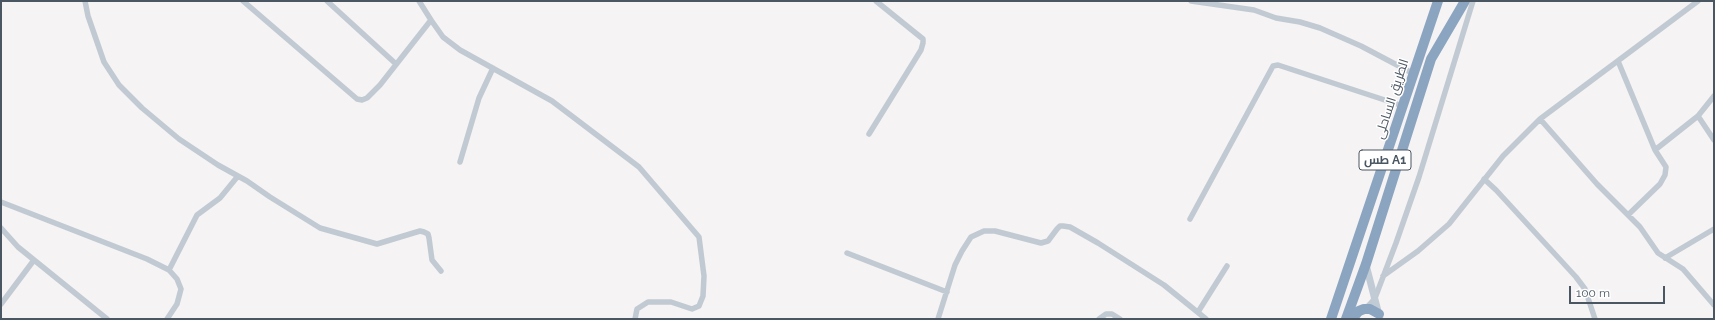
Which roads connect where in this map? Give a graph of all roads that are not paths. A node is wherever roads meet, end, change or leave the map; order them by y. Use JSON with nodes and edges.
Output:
{"nodes":[{"id":1,"x":85,"y":1,"type":"edge"},
{"id":2,"x":243,"y":1,"type":"edge"},
{"id":3,"x":327,"y":1,"type":"edge"},
{"id":4,"x":419,"y":1,"type":"edge"},
{"id":5,"x":876,"y":1,"type":"edge"},
{"id":6,"x":1190,"y":1,"type":"edge"},
{"id":7,"x":1438,"y":1,"type":"edge"},
{"id":8,"x":1465,"y":1,"type":"edge"},
{"id":9,"x":1473,"y":1,"type":"edge"},
{"id":10,"x":1698,"y":1,"type":"edge"},
{"id":11,"x":431,"y":20,"type":"junction"},
{"id":12,"x":1618,"y":62,"type":"junction"},
{"id":13,"x":396,"y":64,"type":"junction"},
{"id":14,"x":493,"y":68,"type":"junction"},
{"id":15,"x":1414,"y":74,"type":"junction"},
{"id":16,"x":1714,"y":96,"type":"edge"},
{"id":17,"x":1403,"y":106,"type":"junction"},
{"id":18,"x":1698,"y":116,"type":"junction"},
{"id":19,"x":1540,"y":119,"type":"junction"},
{"id":20,"x":869,"y":134,"type":"dead end"},
{"id":21,"x":1714,"y":140,"type":"edge"},
{"id":22,"x":1655,"y":150,"type":"junction"},
{"id":23,"x":460,"y":162,"type":"dead end"},
{"id":24,"x":238,"y":176,"type":"junction"},
{"id":25,"x":1484,"y":179,"type":"junction"},
{"id":26,"x":1,"y":202,"type":"edge"},
{"id":27,"x":1628,"y":215,"type":"junction"},
{"id":28,"x":1190,"y":219,"type":"dead end"},
{"id":29,"x":1,"y":228,"type":"edge"},
{"id":30,"x":1714,"y":230,"type":"edge"},
{"id":31,"x":847,"y":253,"type":"dead end"},
{"id":32,"x":1665,"y":258,"type":"junction"},
{"id":33,"x":34,"y":260,"type":"junction"},
{"id":34,"x":1366,"y":264,"type":"junction"},
{"id":35,"x":1227,"y":266,"type":"dead end"},
{"id":36,"x":169,"y":270,"type":"junction"},
{"id":37,"x":441,"y":271,"type":"dead end"},
{"id":38,"x":1383,"y":276,"type":"junction"},
{"id":39,"x":947,"y":292,"type":"junction"},
{"id":40,"x":1374,"y":298,"type":"junction"},
{"id":41,"x":1,"y":304,"type":"edge"},
{"id":42,"x":1714,"y":305,"type":"edge"},
{"id":43,"x":1364,"y":309,"type":"junction"},
{"id":44,"x":1198,"y":312,"type":"junction"},
{"id":45,"x":1379,"y":316,"type":"edge"},
{"id":46,"x":1203,"y":318,"type":"edge"},
{"id":47,"x":107,"y":319,"type":"edge"},
{"id":48,"x":167,"y":319,"type":"edge"},
{"id":49,"x":635,"y":319,"type":"edge"},
{"id":50,"x":938,"y":319,"type":"edge"},
{"id":51,"x":1099,"y":319,"type":"edge"},
{"id":52,"x":1120,"y":319,"type":"edge"},
{"id":53,"x":1331,"y":319,"type":"edge"},
{"id":54,"x":1346,"y":319,"type":"edge"},
{"id":55,"x":1352,"y":319,"type":"edge"},
{"id":56,"x":1595,"y":319,"type":"edge"}],
"edges":[{"from":1,"to":24,"type":"street"},
{"from":2,"to":13,"type":"street"},
{"from":3,"to":13,"type":"street"},
{"from":4,"to":11,"type":"street"},
{"from":5,"to":20,"type":"street"},
{"from":6,"to":15,"type":"street"},
{"from":7,"to":15,"type":"highway","name":"الطريق الساحلى","number":"طس A1"},
{"from":8,"to":34,"type":"highway","name":"الطريق الساحلى","number":"طس A1"},
{"from":9,"to":38,"type":"street"},
{"from":10,"to":12,"type":"street"},
{"from":11,"to":13,"type":"street"},
{"from":11,"to":14,"type":"street"},
{"from":12,"to":19,"type":"street"},
{"from":12,"to":22,"type":"street"},
{"from":14,"to":23,"type":"street"},
{"from":14,"to":49,"type":"street"},
{"from":15,"to":17,"type":"highway","name":"الطريق الساحلى","number":"طس A1"},
{"from":16,"to":18,"type":"street"},
{"from":17,"to":28,"type":"street"},
{"from":17,"to":53,"type":"highway","name":"الطريق الساحلى","number":"طس A1"},
{"from":18,"to":21,"type":"street"},
{"from":18,"to":22,"type":"street"},
{"from":19,"to":25,"type":"street"},
{"from":19,"to":27,"type":"street"},
{"from":22,"to":27,"type":"street"},
{"from":24,"to":36,"type":"street"},
{"from":24,"to":37,"type":"street"},
{"from":25,"to":38,"type":"street"},
{"from":25,"to":56,"type":"street"},
{"from":26,"to":36,"type":"street"},
{"from":27,"to":32,"type":"street"},
{"from":29,"to":33,"type":"street"},
{"from":30,"to":32,"type":"street"},
{"from":31,"to":39,"type":"street"},
{"from":32,"to":42,"type":"street"},
{"from":33,"to":41,"type":"street"},
{"from":33,"to":47,"type":"street"},
{"from":34,"to":40,"type":"street"},
{"from":34,"to":54,"type":"highway","name":"الطريق الساحلى","number":"طس A1"},
{"from":35,"to":44,"type":"street"},
{"from":36,"to":48,"type":"street"},
{"from":38,"to":40,"type":"street"},
{"from":39,"to":44,"type":"street"},
{"from":39,"to":50,"type":"street"},
{"from":40,"to":43,"type":"street"},
{"from":40,"to":45,"type":"street"},
{"from":43,"to":45,"type":"highway"},
{"from":43,"to":55,"type":"highway"},
{"from":44,"to":46,"type":"street"},
{"from":51,"to":52,"type":"street"}]}
